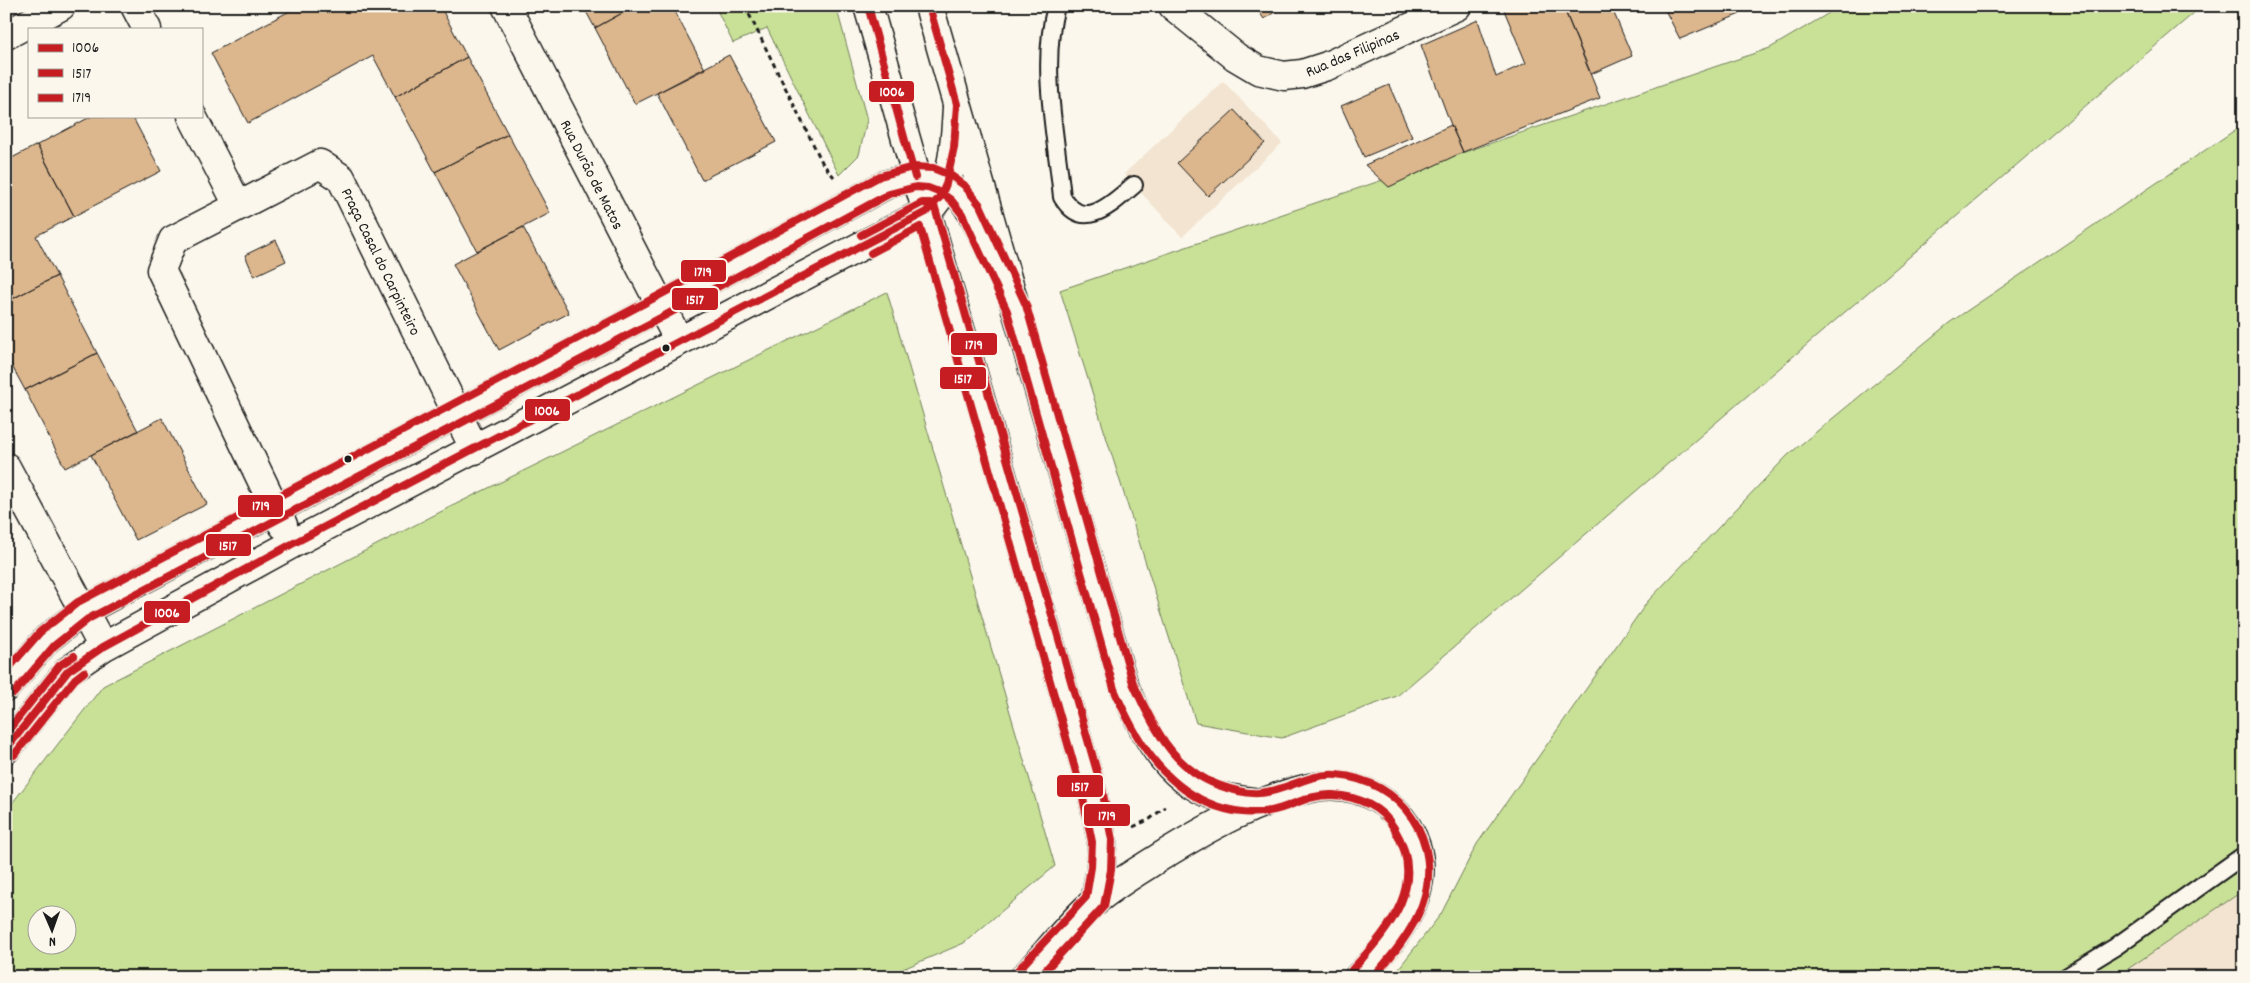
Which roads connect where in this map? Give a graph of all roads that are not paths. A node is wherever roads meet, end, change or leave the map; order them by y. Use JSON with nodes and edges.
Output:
{"nodes":[{"id":1,"x":61,"y":6,"type":"edge"},
{"id":2,"x":135,"y":6,"type":"edge"},
{"id":3,"x":506,"y":6,"type":"edge"},
{"id":4,"x":868,"y":6,"type":"edge"},
{"id":5,"x":929,"y":6,"type":"edge"},
{"id":6,"x":1056,"y":6,"type":"edge"},
{"id":7,"x":1173,"y":6,"type":"edge"},
{"id":8,"x":1457,"y":6,"type":"edge"},
{"id":9,"x":146,"y":28,"type":"edge"},
{"id":10,"x":6,"y":35,"type":"edge"},
{"id":11,"x":957,"y":104,"type":"junction"},
{"id":12,"x":193,"y":118,"type":"edge"},
{"id":13,"x":915,"y":177,"type":"junction"},
{"id":14,"x":946,"y":184,"type":"junction"},
{"id":15,"x":1134,"y":185,"type":"dead end"},
{"id":16,"x":238,"y":205,"type":"junction"},
{"id":17,"x":926,"y":212,"type":"junction"},
{"id":18,"x":661,"y":306,"type":"junction"},
{"id":19,"x":1016,"y":308,"type":"junction"},
{"id":20,"x":679,"y":341,"type":"junction"},
{"id":21,"x":458,"y":413,"type":"junction"},
{"id":22,"x":475,"y":450,"type":"junction"},
{"id":23,"x":6,"y":467,"type":"edge"},
{"id":24,"x":276,"y":509,"type":"junction"},
{"id":25,"x":292,"y":544,"type":"junction"},
{"id":26,"x":84,"y":611,"type":"junction"},
{"id":27,"x":103,"y":647,"type":"junction"},
{"id":28,"x":6,"y":687,"type":"edge"},
{"id":29,"x":6,"y":749,"type":"edge"},
{"id":30,"x":1260,"y":803,"type":"junction"},
{"id":31,"x":2244,"y":856,"type":"edge"},
{"id":32,"x":1095,"y":902,"type":"junction"},
{"id":33,"x":1025,"y":977,"type":"edge"},
{"id":34,"x":1359,"y":977,"type":"edge"},
{"id":35,"x":2066,"y":977,"type":"edge"}],
"edges":[{"from":1,"to":10,"type":"street"},
{"from":2,"to":9,"type":"street"},
{"from":3,"to":18,"type":"street","name":"Rua Durão de Matos"},
{"from":4,"to":13,"type":"street"},
{"from":5,"to":11,"type":"street"},
{"from":6,"to":15,"type":"lane"},
{"from":7,"to":8,"type":"street","name":"Rua das Filipinas"},
{"from":11,"to":14,"type":"street"},
{"from":11,"to":19,"type":"street"},
{"from":12,"to":16,"type":"street"},
{"from":13,"to":14,"type":"street"},
{"from":13,"to":17,"type":"street"},
{"from":13,"to":18,"type":"street"},
{"from":14,"to":17,"type":"street"},
{"from":14,"to":19,"type":"street"},
{"from":16,"to":21,"type":"street","name":"Praça Casal do Carpinteiro"},
{"from":16,"to":24,"type":"street","name":"Praça Casal do Carpinteiro"},
{"from":17,"to":20,"type":"street"},
{"from":17,"to":32,"type":"street"},
{"from":18,"to":20,"type":"street","name":"Rua Durão de Matos"},
{"from":18,"to":21,"type":"street"},
{"from":19,"to":30,"type":"street"},
{"from":20,"to":22,"type":"street"},
{"from":21,"to":22,"type":"street","name":"Praça Casal do Carpinteiro"},
{"from":21,"to":24,"type":"street"},
{"from":22,"to":25,"type":"street"},
{"from":23,"to":26,"type":"street"},
{"from":24,"to":25,"type":"street","name":"Praça Casal do Carpinteiro"},
{"from":24,"to":26,"type":"street"},
{"from":25,"to":27,"type":"street"},
{"from":26,"to":27,"type":"street"},
{"from":26,"to":28,"type":"street"},
{"from":27,"to":29,"type":"street"},
{"from":30,"to":32,"type":"street"},
{"from":30,"to":34,"type":"street"},
{"from":31,"to":35,"type":"lane"},
{"from":32,"to":33,"type":"street"}]}
